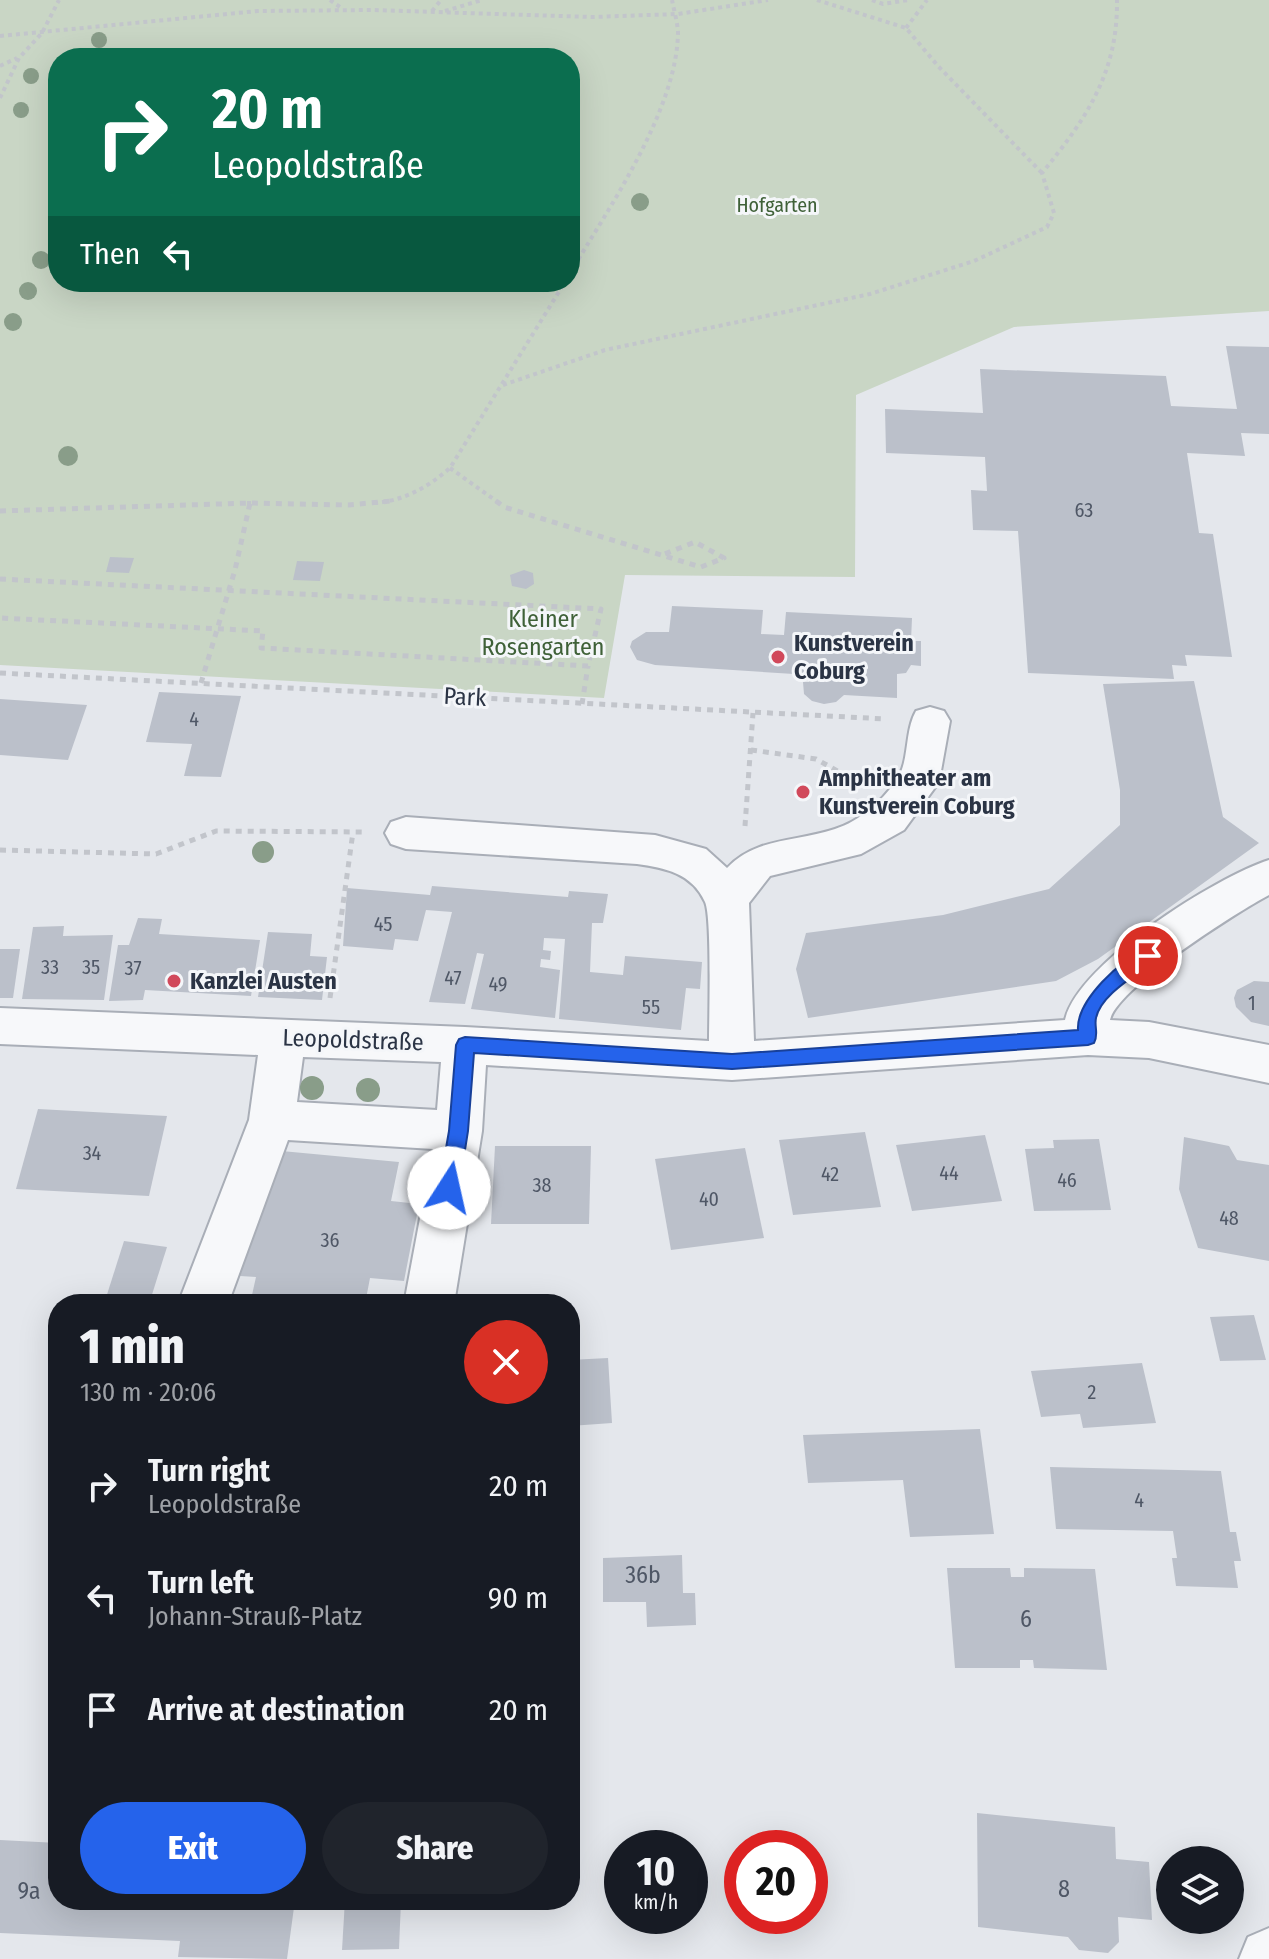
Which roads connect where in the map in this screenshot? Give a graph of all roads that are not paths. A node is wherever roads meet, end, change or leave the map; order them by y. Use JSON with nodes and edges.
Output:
{"nodes":[{"id":1,"x":930,"y":721,"type":"road end"},
{"id":2,"x":406,"y":833,"type":"road end"},
{"id":3,"x":1269,"y":876,"type":"edge"},
{"id":4,"x":735,"y":890,"type":"junction"},
{"id":5,"x":0,"y":1026,"type":"edge"},
{"id":6,"x":1088,"y":1037,"type":"junction"},
{"id":7,"x":303,"y":1038,"type":"junction"},
{"id":8,"x":465,"y":1045,"type":"junction"},
{"id":9,"x":732,"y":1061,"type":"junction"},
{"id":10,"x":1269,"y":1064,"type":"edge"},
{"id":11,"x":272,"y":1120,"type":"junction"},
{"id":12,"x":459,"y":1131,"type":"junction"},
{"id":13,"x":207,"y":1294,"type":"edge"},
{"id":14,"x":431,"y":1294,"type":"edge"}],
"edges":[{"from":1,"to":4,"type":"street"},
{"from":2,"to":4,"type":"street"},
{"from":3,"to":6,"type":"street"},
{"from":4,"to":9,"type":"street"},
{"from":5,"to":7,"type":"street","name":"Leopoldstraße"},
{"from":6,"to":9,"type":"street","name":"Leopoldstraße"},
{"from":6,"to":10,"type":"street","name":"Leopoldstraße"},
{"from":7,"to":8,"type":"street","name":"Leopoldstraße"},
{"from":7,"to":11,"type":"street"},
{"from":8,"to":9,"type":"street","name":"Leopoldstraße"},
{"from":8,"to":12,"type":"street"},
{"from":11,"to":12,"type":"street"},
{"from":11,"to":13,"type":"street"},
{"from":12,"to":14,"type":"street"}]}
